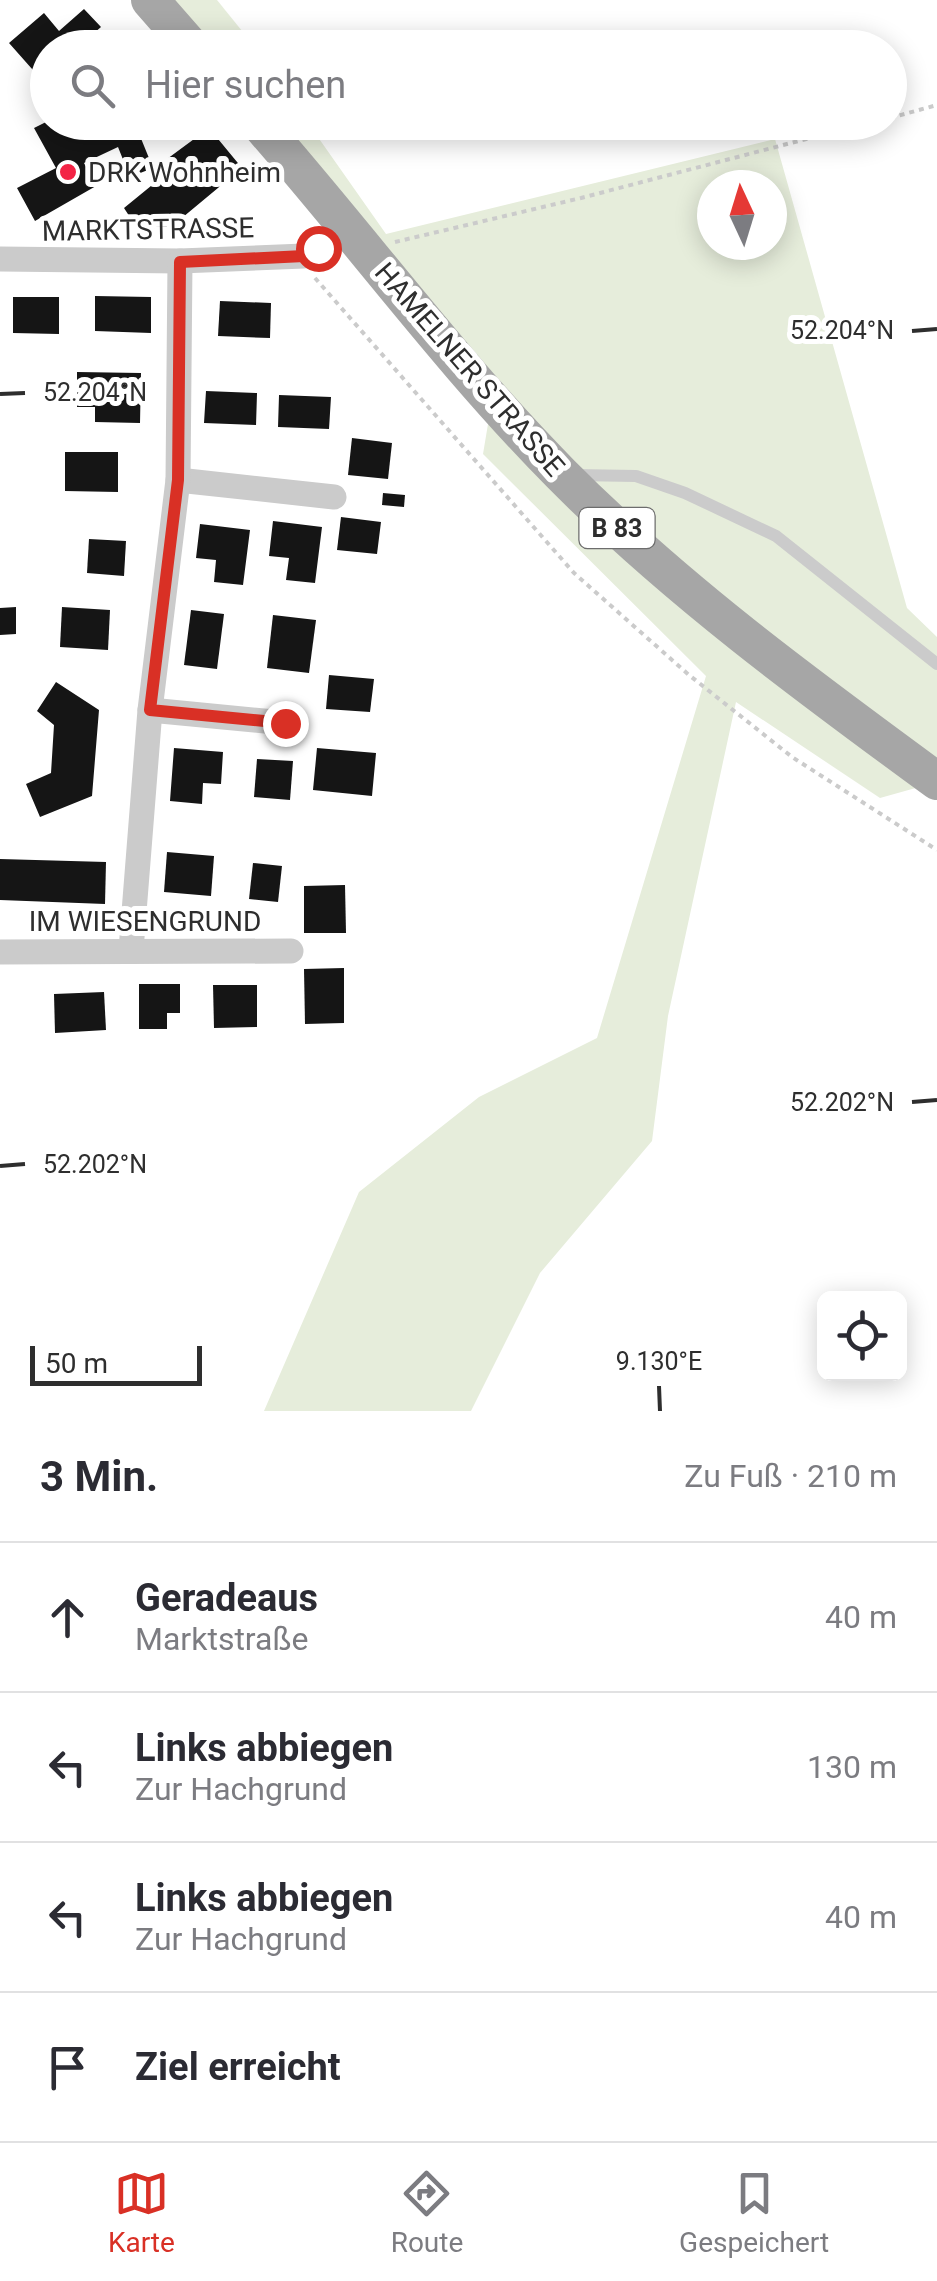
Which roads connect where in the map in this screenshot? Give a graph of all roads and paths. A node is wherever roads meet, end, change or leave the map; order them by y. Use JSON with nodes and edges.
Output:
{"nodes":[{"id":1,"x":150,"y":0,"type":"edge"},
{"id":2,"x":176,"y":30,"type":"edge"},
{"id":3,"x":937,"y":106,"type":"edge"},
{"id":4,"x":907,"y":114,"type":"edge"},
{"id":5,"x":273,"y":140,"type":"edge"},
{"id":6,"x":802,"y":140,"type":"edge"},
{"id":7,"x":356,"y":236,"type":"junction"},
{"id":8,"x":304,"y":256,"type":"junction"},
{"id":9,"x":0,"y":259,"type":"edge"},
{"id":10,"x":180,"y":262,"type":"junction"},
{"id":11,"x":561,"y":474,"type":"junction"},
{"id":12,"x":178,"y":480,"type":"junction"},
{"id":13,"x":334,"y":497,"type":"dead end"},
{"id":14,"x":937,"y":664,"type":"edge"},
{"id":15,"x":150,"y":710,"type":"junction"},
{"id":16,"x":285,"y":723,"type":"dead end"},
{"id":17,"x":937,"y":781,"type":"edge"},
{"id":18,"x":937,"y":850,"type":"edge"},
{"id":19,"x":131,"y":950,"type":"junction"},
{"id":20,"x":291,"y":951,"type":"dead end"},
{"id":21,"x":0,"y":952,"type":"edge"}],
"edges":[{"from":1,"to":2,"type":"main road"},
{"from":3,"to":4,"type":"path"},
{"from":5,"to":7,"type":"main road","name":"HAMELNER STRASSE","number":"B 83"},
{"from":6,"to":7,"type":"path"},
{"from":7,"to":8,"type":"street"},
{"from":7,"to":11,"type":"main road","name":"HAMELNER STRASSE","number":"B 83"},
{"from":8,"to":10,"type":"street","name":"MARKTSTRASSE"},
{"from":8,"to":18,"type":"path"},
{"from":9,"to":10,"type":"street","name":"MARKTSTRASSE"},
{"from":10,"to":12,"type":"street"},
{"from":11,"to":14,"type":"lane"},
{"from":11,"to":17,"type":"main road","name":"HAMELNER STRASSE","number":"B 83"},
{"from":12,"to":13,"type":"street"},
{"from":12,"to":15,"type":"street"},
{"from":15,"to":16,"type":"street"},
{"from":15,"to":19,"type":"street"},
{"from":19,"to":20,"type":"street","name":"IM WIESENGRUND"},
{"from":19,"to":21,"type":"street","name":"IM WIESENGRUND"}]}
